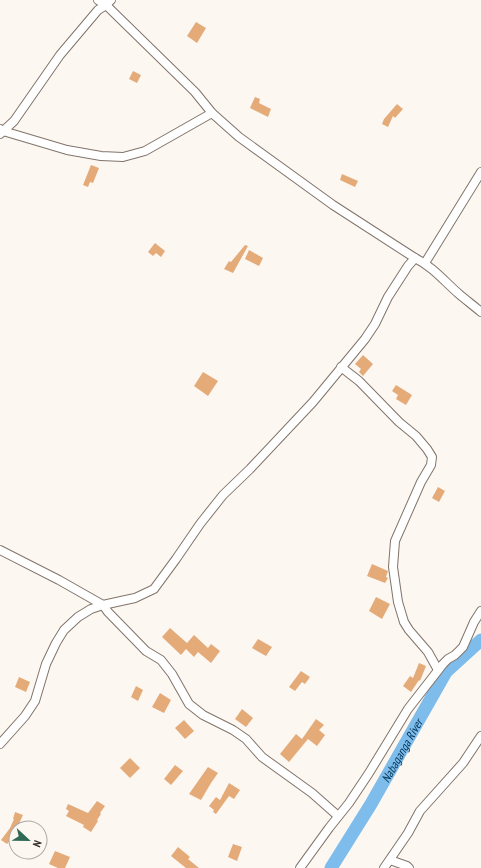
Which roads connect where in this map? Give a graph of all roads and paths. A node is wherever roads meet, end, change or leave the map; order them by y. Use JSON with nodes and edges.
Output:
{"nodes":[{"id":1,"x":98,"y":0,"type":"edge"},
{"id":2,"x":108,"y":3,"type":"edge"},
{"id":3,"x":212,"y":113,"type":"junction"},
{"id":4,"x":1,"y":131,"type":"edge"},
{"id":5,"x":481,"y":172,"type":"edge"},
{"id":6,"x":415,"y":258,"type":"junction"},
{"id":7,"x":424,"y":263,"type":"junction"},
{"id":8,"x":481,"y":312,"type":"edge"},
{"id":9,"x":341,"y":367,"type":"junction"},
{"id":10,"x":0,"y":550,"type":"edge"},
{"id":11,"x":103,"y":604,"type":"junction"},
{"id":12,"x":481,"y":611,"type":"edge"},
{"id":13,"x":438,"y":670,"type":"junction"},
{"id":14,"x":481,"y":736,"type":"edge"},
{"id":15,"x":0,"y":744,"type":"edge"},
{"id":16,"x":338,"y":816,"type":"junction"},
{"id":17,"x":390,"y":860,"type":"junction"},
{"id":18,"x":300,"y":868,"type":"edge"},
{"id":19,"x":384,"y":868,"type":"edge"},
{"id":20,"x":409,"y":868,"type":"edge"}],
"edges":[{"from":1,"to":2,"type":"street"},
{"from":2,"to":3,"type":"street"},
{"from":2,"to":4,"type":"street"},
{"from":3,"to":4,"type":"street"},
{"from":3,"to":6,"type":"street"},
{"from":5,"to":7,"type":"street"},
{"from":6,"to":7,"type":"street"},
{"from":6,"to":9,"type":"street"},
{"from":7,"to":8,"type":"street"},
{"from":9,"to":11,"type":"street"},
{"from":9,"to":13,"type":"street"},
{"from":10,"to":11,"type":"street"},
{"from":11,"to":15,"type":"street"},
{"from":11,"to":16,"type":"street"},
{"from":12,"to":13,"type":"street"},
{"from":13,"to":16,"type":"street"},
{"from":14,"to":17,"type":"street"},
{"from":16,"to":18,"type":"street"},
{"from":17,"to":19,"type":"street"},
{"from":17,"to":20,"type":"street"}]}
